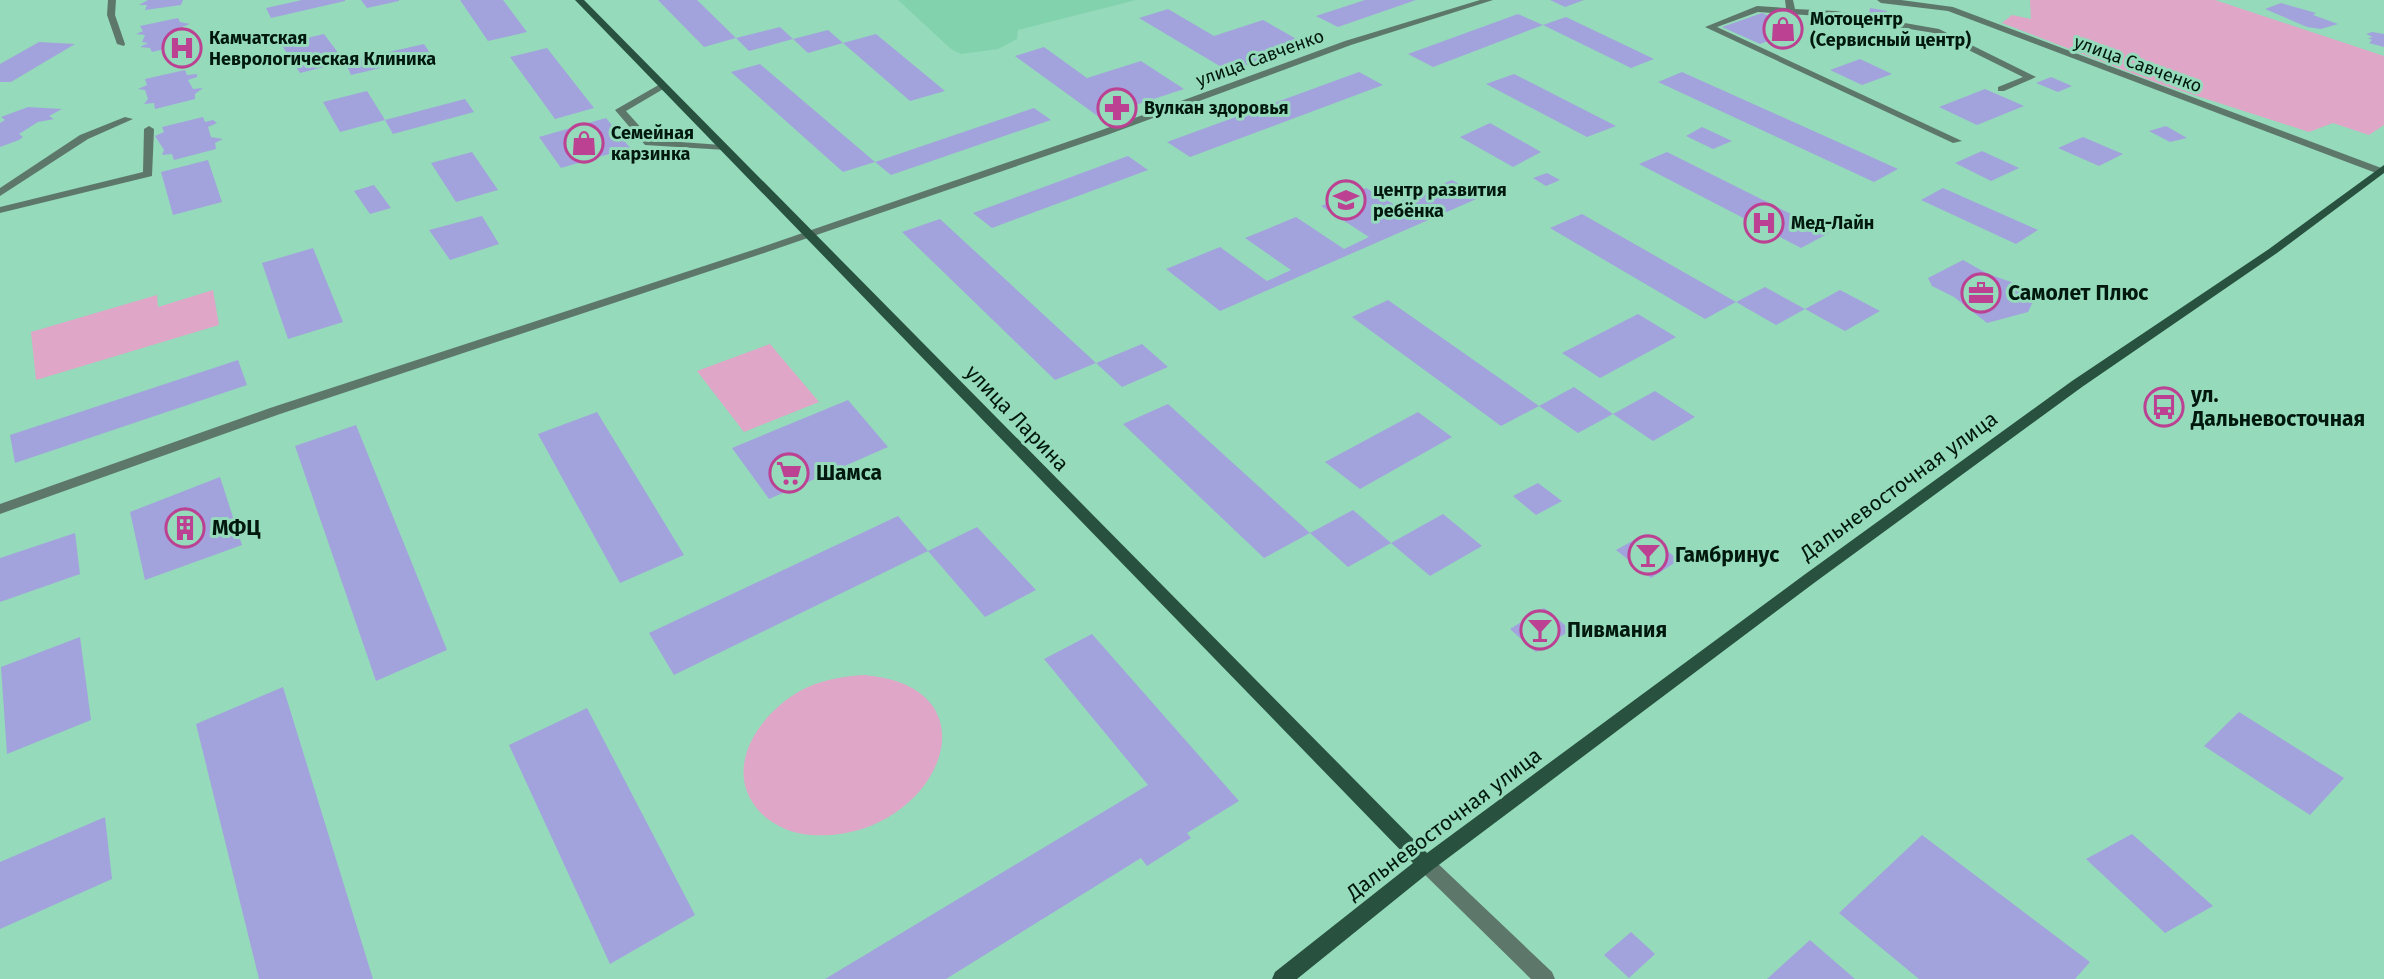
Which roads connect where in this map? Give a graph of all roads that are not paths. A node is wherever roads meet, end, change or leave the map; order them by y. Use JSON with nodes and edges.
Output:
{"nodes":[{"id":1,"x":111,"y":0,"type":"edge"},
{"id":2,"x":579,"y":0,"type":"edge"},
{"id":3,"x":1489,"y":0,"type":"edge"},
{"id":4,"x":1789,"y":0,"type":"edge"},
{"id":5,"x":1881,"y":0,"type":"edge"},
{"id":6,"x":1940,"y":0,"type":"edge"},
{"id":7,"x":1950,"y":9,"type":"junction"},
{"id":8,"x":1791,"y":11,"type":"junction"},
{"id":9,"x":121,"y":44,"type":"dead end"},
{"id":10,"x":662,"y":86,"type":"junction"},
{"id":11,"x":2001,"y":89,"type":"dead end"},
{"id":12,"x":128,"y":119,"type":"dead end"},
{"id":13,"x":149,"y":130,"type":"dead end"},
{"id":14,"x":1957,"y":141,"type":"dead end"},
{"id":15,"x":722,"y":148,"type":"junction"},
{"id":16,"x":2382,"y":169,"type":"edge"},
{"id":17,"x":0,"y":193,"type":"edge"},
{"id":18,"x":0,"y":210,"type":"edge"},
{"id":19,"x":807,"y":234,"type":"junction"},
{"id":20,"x":0,"y":509,"type":"edge"},
{"id":21,"x":1426,"y":864,"type":"junction"},
{"id":22,"x":1283,"y":979,"type":"edge"},
{"id":23,"x":1545,"y":979,"type":"edge"}],
"edges":[{"from":1,"to":9,"type":"street"},
{"from":2,"to":10,"type":"main road","name":"улица Ларина"},
{"from":3,"to":19,"type":"street","name":"улица Савченко"},
{"from":4,"to":8,"type":"street"},
{"from":5,"to":7,"type":"street","name":"улица Савченко"},
{"from":6,"to":7,"type":"street"},
{"from":7,"to":16,"type":"street","name":"улица Савченко"},
{"from":8,"to":11,"type":"street"},
{"from":8,"to":14,"type":"street"},
{"from":10,"to":15,"type":"main road","name":"улица Ларина"},
{"from":10,"to":15,"type":"street"},
{"from":12,"to":17,"type":"street"},
{"from":13,"to":18,"type":"street"},
{"from":15,"to":19,"type":"main road","name":"улица Ларина"},
{"from":16,"to":21,"type":"main road","name":"Дальневосточная улица"},
{"from":19,"to":20,"type":"street","name":"улица Савченко"},
{"from":19,"to":21,"type":"main road","name":"улица Ларина"},
{"from":21,"to":22,"type":"main road","name":"Дальневосточная улица"},
{"from":21,"to":23,"type":"street"}]}
